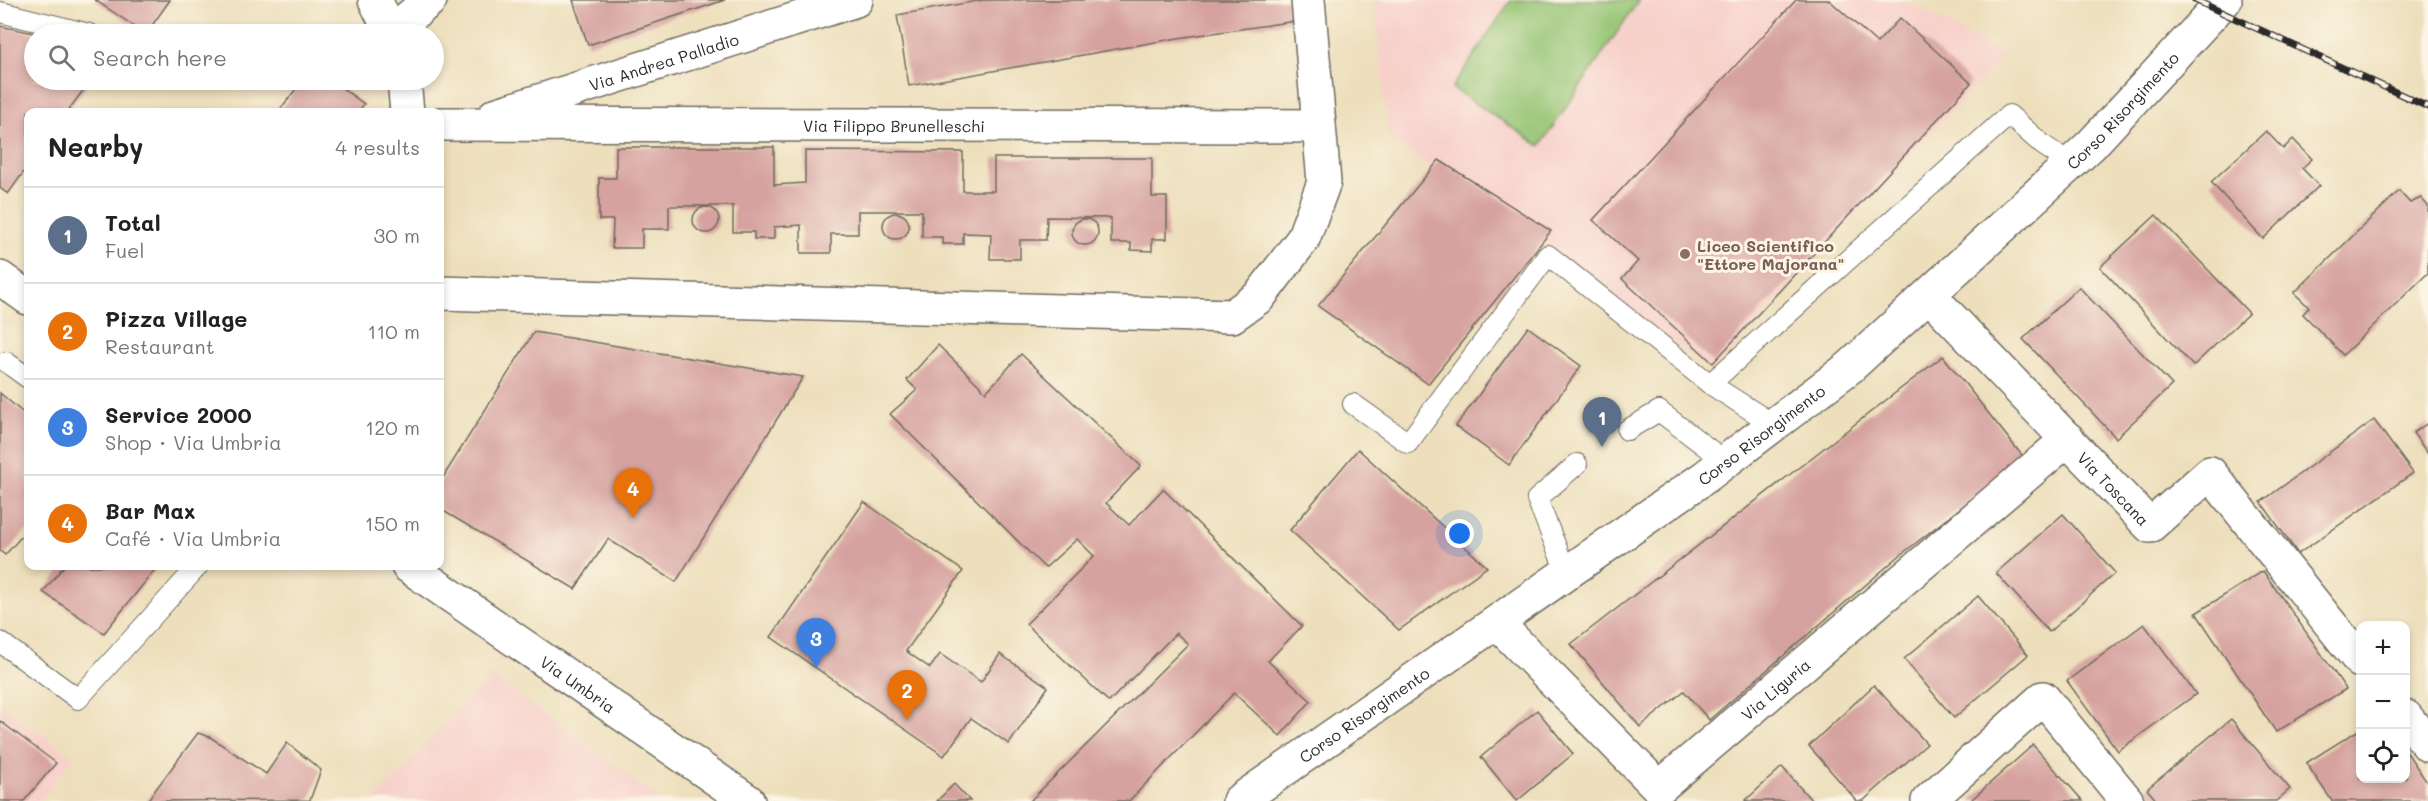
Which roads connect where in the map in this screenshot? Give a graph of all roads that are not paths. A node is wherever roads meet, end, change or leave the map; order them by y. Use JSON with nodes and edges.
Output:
{"nodes":[{"id":1,"x":375,"y":0,"type":"edge"},
{"id":2,"x":430,"y":0,"type":"edge"},
{"id":3,"x":856,"y":0,"type":"edge"},
{"id":4,"x":1308,"y":0,"type":"edge"},
{"id":5,"x":2225,"y":0,"type":"edge"},
{"id":6,"x":0,"y":12,"type":"edge"},
{"id":7,"x":49,"y":24,"type":"edge"},
{"id":8,"x":387,"y":24,"type":"edge"},
{"id":9,"x":402,"y":24,"type":"edge"},
{"id":10,"x":405,"y":90,"type":"edge"},
{"id":11,"x":407,"y":108,"type":"edge"},
{"id":12,"x":455,"y":123,"type":"edge"},
{"id":13,"x":1319,"y":126,"type":"junction"},
{"id":14,"x":2071,"y":164,"type":"junction"},
{"id":15,"x":0,"y":278,"type":"edge"},
{"id":16,"x":444,"y":293,"type":"edge"},
{"id":17,"x":24,"y":295,"type":"edge"},
{"id":18,"x":1930,"y":296,"type":"junction"},
{"id":19,"x":6,"y":362,"type":"dead end"},
{"id":20,"x":24,"y":375,"type":"edge"},
{"id":21,"x":1710,"y":384,"type":"junction"},
{"id":22,"x":1353,"y":404,"type":"dead end"},
{"id":23,"x":1776,"y":426,"type":"junction"},
{"id":24,"x":1627,"y":430,"type":"dead end"},
{"id":25,"x":2068,"y":439,"type":"junction"},
{"id":26,"x":1726,"y":462,"type":"junction"},
{"id":27,"x":1577,"y":464,"type":"dead end"},
{"id":28,"x":194,"y":570,"type":"edge"},
{"id":29,"x":414,"y":570,"type":"edge"},
{"id":30,"x":1567,"y":574,"type":"junction"},
{"id":31,"x":1497,"y":623,"type":"junction"},
{"id":32,"x":0,"y":642,"type":"edge"},
{"id":33,"x":2356,"y":655,"type":"edge"},
{"id":34,"x":2410,"y":722,"type":"edge"},
{"id":35,"x":2428,"y":745,"type":"edge"},
{"id":36,"x":748,"y":801,"type":"edge"},
{"id":37,"x":1239,"y":801,"type":"edge"},
{"id":38,"x":1928,"y":801,"type":"edge"},
{"id":39,"x":2127,"y":801,"type":"edge"}],
"edges":[{"from":1,"to":8,"type":"street"},
{"from":2,"to":9,"type":"street"},
{"from":3,"to":12,"type":"street","name":"Via Andrea Palladio"},
{"from":4,"to":13,"type":"street"},
{"from":5,"to":14,"type":"street","name":"Corso Risorgimento"},
{"from":6,"to":7,"type":"lane"},
{"from":10,"to":11,"type":"street"},
{"from":12,"to":13,"type":"street","name":"Via Filippo Brunelleschi"},
{"from":13,"to":16,"type":"street"},
{"from":14,"to":18,"type":"street","name":"Corso Risorgimento"},
{"from":14,"to":21,"type":"lane"},
{"from":15,"to":17,"type":"street"},
{"from":18,"to":23,"type":"street","name":"Corso Risorgimento"},
{"from":18,"to":25,"type":"street","name":"Via Toscana"},
{"from":19,"to":20,"type":"lane"},
{"from":21,"to":22,"type":"lane"},
{"from":21,"to":23,"type":"lane"},
{"from":23,"to":26,"type":"street","name":"Corso Risorgimento"},
{"from":24,"to":26,"type":"lane"},
{"from":25,"to":31,"type":"street","name":"Via Liguria"},
{"from":25,"to":33,"type":"street","name":"Via Toscana"},
{"from":26,"to":30,"type":"street","name":"Corso Risorgimento"},
{"from":27,"to":30,"type":"lane"},
{"from":28,"to":32,"type":"lane"},
{"from":29,"to":36,"type":"street","name":"Via Umbria"},
{"from":30,"to":31,"type":"street","name":"Corso Risorgimento"},
{"from":31,"to":37,"type":"street","name":"Corso Risorgimento"},
{"from":34,"to":35,"type":"street"},
{"from":38,"to":39,"type":"street"}]}
